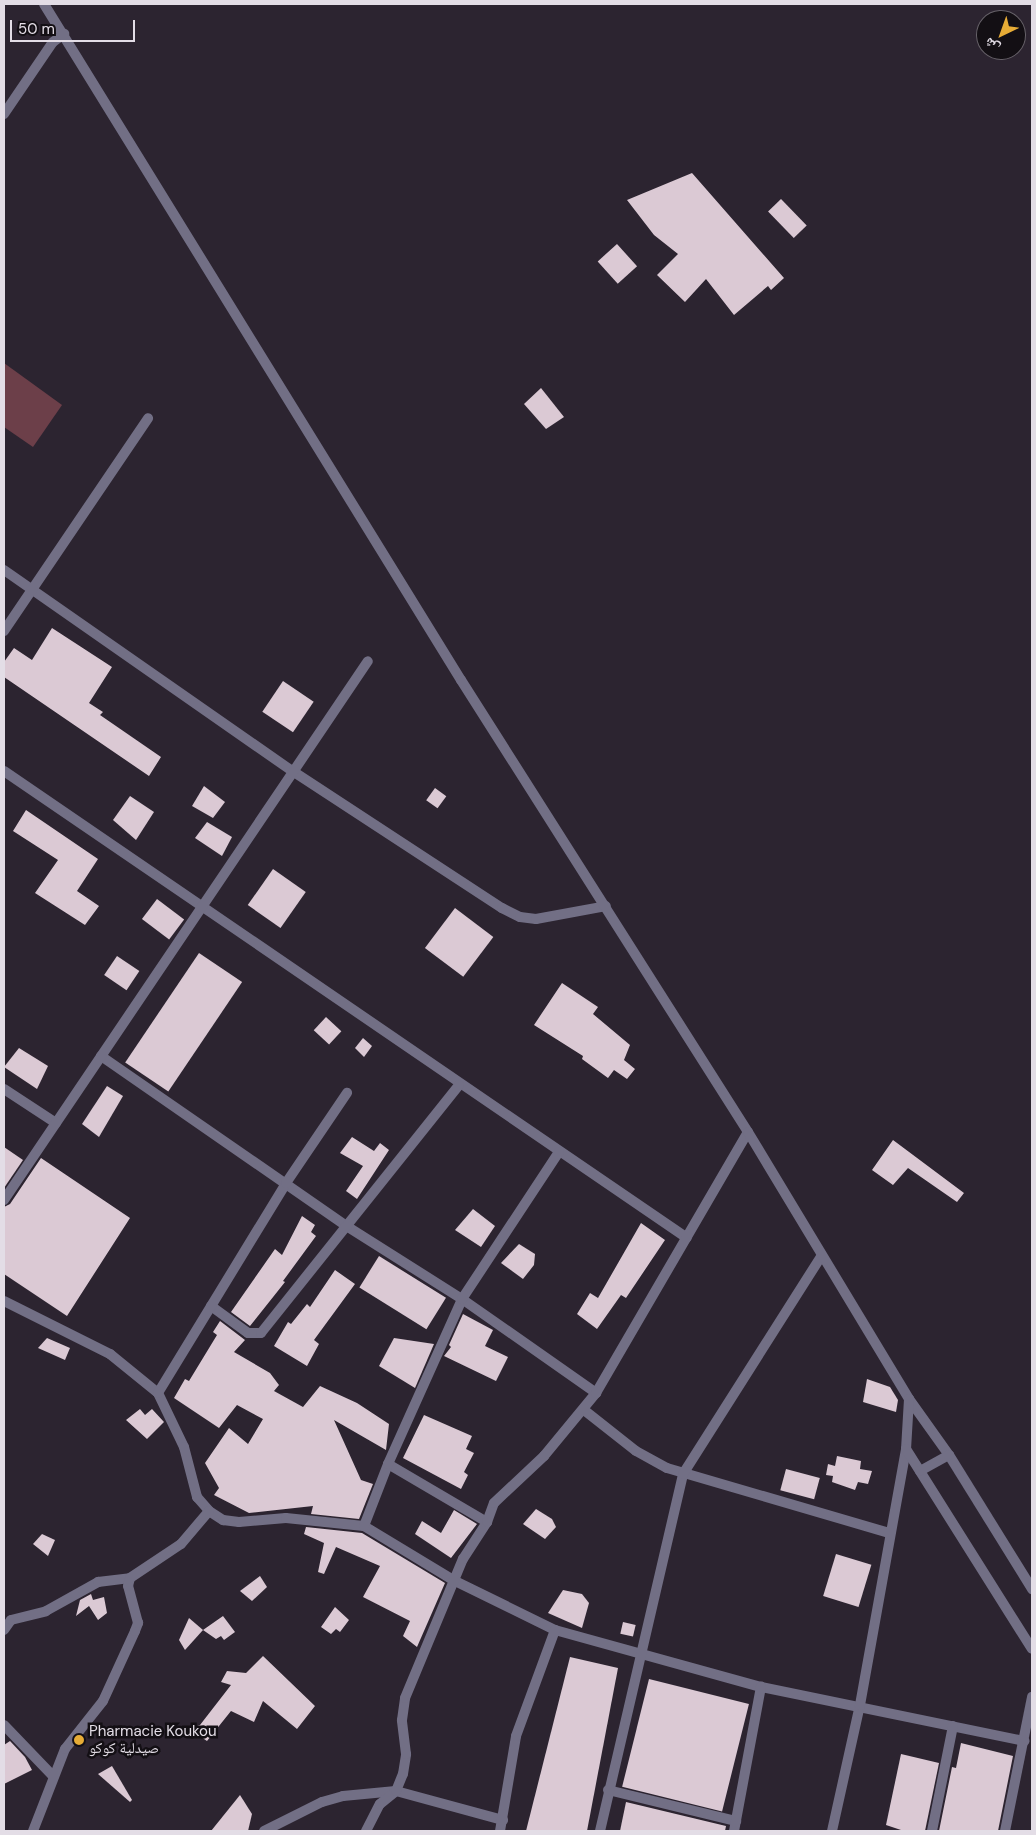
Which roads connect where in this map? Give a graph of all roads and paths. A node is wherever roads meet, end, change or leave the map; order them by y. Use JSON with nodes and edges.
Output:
{"nodes":[{"id":1,"x":44,"y":4,"type":"edge"},
{"id":2,"x":64,"y":34,"type":"junction"},
{"id":3,"x":4,"y":114,"type":"edge"},
{"id":4,"x":148,"y":418,"type":"dead end"},
{"id":5,"x":4,"y":570,"type":"edge"},
{"id":6,"x":32,"y":589,"type":"junction"},
{"id":7,"x":4,"y":631,"type":"edge"},
{"id":8,"x":368,"y":661,"type":"dead end"},
{"id":9,"x":4,"y":771,"type":"edge"},
{"id":10,"x":294,"y":772,"type":"junction"},
{"id":11,"x":203,"y":906,"type":"junction"},
{"id":12,"x":606,"y":906,"type":"junction"},
{"id":13,"x":101,"y":1056,"type":"junction"},
{"id":14,"x":459,"y":1085,"type":"junction"},
{"id":15,"x":4,"y":1089,"type":"edge"},
{"id":16,"x":347,"y":1093,"type":"dead end"},
{"id":17,"x":56,"y":1124,"type":"junction"},
{"id":18,"x":748,"y":1132,"type":"junction"},
{"id":19,"x":560,"y":1152,"type":"junction"},
{"id":20,"x":286,"y":1183,"type":"junction"},
{"id":21,"x":4,"y":1200,"type":"edge"},
{"id":22,"x":348,"y":1227,"type":"junction"},
{"id":23,"x":688,"y":1238,"type":"junction"},
{"id":24,"x":822,"y":1255,"type":"junction"},
{"id":25,"x":462,"y":1299,"type":"junction"},
{"id":26,"x":5,"y":1305,"type":"edge"},
{"id":27,"x":211,"y":1306,"type":"junction"},
{"id":28,"x":158,"y":1393,"type":"junction"},
{"id":29,"x":596,"y":1394,"type":"junction"},
{"id":30,"x":909,"y":1399,"type":"junction"},
{"id":31,"x":584,"y":1410,"type":"junction"},
{"id":32,"x":906,"y":1449,"type":"junction"},
{"id":33,"x":949,"y":1455,"type":"junction"},
{"id":34,"x":388,"y":1464,"type":"junction"},
{"id":35,"x":920,"y":1471,"type":"junction"},
{"id":36,"x":683,"y":1474,"type":"junction"},
{"id":37,"x":209,"y":1511,"type":"junction"},
{"id":38,"x":487,"y":1522,"type":"junction"},
{"id":39,"x":364,"y":1526,"type":"junction"},
{"id":40,"x":890,"y":1533,"type":"junction"},
{"id":41,"x":130,"y":1578,"type":"junction"},
{"id":42,"x":453,"y":1580,"type":"junction"},
{"id":43,"x":1032,"y":1589,"type":"edge"},
{"id":44,"x":4,"y":1630,"type":"edge"},
{"id":45,"x":555,"y":1630,"type":"junction"},
{"id":46,"x":1032,"y":1649,"type":"edge"},
{"id":47,"x":641,"y":1653,"type":"junction"},
{"id":48,"x":761,"y":1687,"type":"junction"},
{"id":49,"x":1032,"y":1697,"type":"edge"},
{"id":50,"x":860,"y":1706,"type":"junction"},
{"id":51,"x":4,"y":1725,"type":"edge"},
{"id":52,"x":954,"y":1726,"type":"junction"},
{"id":53,"x":1024,"y":1741,"type":"junction"},
{"id":54,"x":53,"y":1776,"type":"junction"},
{"id":55,"x":608,"y":1790,"type":"junction"},
{"id":56,"x":396,"y":1791,"type":"junction"},
{"id":57,"x":503,"y":1820,"type":"junction"},
{"id":58,"x":735,"y":1826,"type":"edge"},
{"id":59,"x":33,"y":1831,"type":"edge"},
{"id":60,"x":264,"y":1831,"type":"edge"},
{"id":61,"x":366,"y":1831,"type":"edge"},
{"id":62,"x":500,"y":1831,"type":"edge"},
{"id":63,"x":600,"y":1831,"type":"edge"},
{"id":64,"x":832,"y":1831,"type":"edge"},
{"id":65,"x":932,"y":1831,"type":"edge"},
{"id":66,"x":1005,"y":1831,"type":"edge"}],
"edges":[{"from":1,"to":2,"type":"street"},
{"from":2,"to":3,"type":"street"},
{"from":2,"to":12,"type":"street"},
{"from":4,"to":6,"type":"street"},
{"from":5,"to":6,"type":"street"},
{"from":6,"to":7,"type":"street"},
{"from":6,"to":10,"type":"street"},
{"from":8,"to":10,"type":"street"},
{"from":9,"to":11,"type":"street"},
{"from":10,"to":11,"type":"street"},
{"from":10,"to":12,"type":"street"},
{"from":11,"to":13,"type":"street"},
{"from":11,"to":14,"type":"street"},
{"from":12,"to":18,"type":"street"},
{"from":13,"to":17,"type":"street"},
{"from":13,"to":20,"type":"street"},
{"from":14,"to":19,"type":"street"},
{"from":14,"to":22,"type":"street"},
{"from":15,"to":17,"type":"street"},
{"from":16,"to":20,"type":"street"},
{"from":17,"to":21,"type":"street"},
{"from":18,"to":23,"type":"street"},
{"from":18,"to":24,"type":"street"},
{"from":19,"to":23,"type":"street"},
{"from":19,"to":25,"type":"street"},
{"from":20,"to":22,"type":"street"},
{"from":20,"to":27,"type":"street"},
{"from":22,"to":25,"type":"street"},
{"from":22,"to":27,"type":"street"},
{"from":23,"to":29,"type":"street"},
{"from":24,"to":30,"type":"street"},
{"from":24,"to":36,"type":"street"},
{"from":25,"to":29,"type":"street"},
{"from":25,"to":34,"type":"street"},
{"from":26,"to":28,"type":"street"},
{"from":27,"to":28,"type":"street"},
{"from":28,"to":37,"type":"street"},
{"from":29,"to":31,"type":"street"},
{"from":30,"to":32,"type":"street"},
{"from":30,"to":33,"type":"street"},
{"from":31,"to":36,"type":"street"},
{"from":31,"to":38,"type":"street"},
{"from":32,"to":35,"type":"street"},
{"from":32,"to":40,"type":"street"},
{"from":33,"to":35,"type":"street"},
{"from":33,"to":43,"type":"street"},
{"from":34,"to":38,"type":"street"},
{"from":34,"to":39,"type":"street"},
{"from":35,"to":46,"type":"street"},
{"from":36,"to":40,"type":"street"},
{"from":36,"to":47,"type":"street"},
{"from":37,"to":39,"type":"street"},
{"from":37,"to":41,"type":"street"},
{"from":38,"to":42,"type":"street"},
{"from":39,"to":42,"type":"street"},
{"from":40,"to":50,"type":"street"},
{"from":41,"to":44,"type":"street"},
{"from":41,"to":54,"type":"street"},
{"from":42,"to":45,"type":"street"},
{"from":42,"to":56,"type":"street"},
{"from":45,"to":47,"type":"street"},
{"from":45,"to":57,"type":"street"},
{"from":47,"to":48,"type":"street"},
{"from":47,"to":55,"type":"street"},
{"from":48,"to":50,"type":"street"},
{"from":48,"to":58,"type":"street"},
{"from":49,"to":53,"type":"street"},
{"from":50,"to":52,"type":"street"},
{"from":50,"to":64,"type":"street"},
{"from":51,"to":54,"type":"street"},
{"from":52,"to":53,"type":"street"},
{"from":52,"to":65,"type":"street"},
{"from":53,"to":66,"type":"street"},
{"from":54,"to":59,"type":"street"},
{"from":55,"to":58,"type":"street"},
{"from":55,"to":63,"type":"street"},
{"from":56,"to":57,"type":"street"},
{"from":56,"to":60,"type":"street"},
{"from":56,"to":61,"type":"street"},
{"from":57,"to":62,"type":"street"}]}
